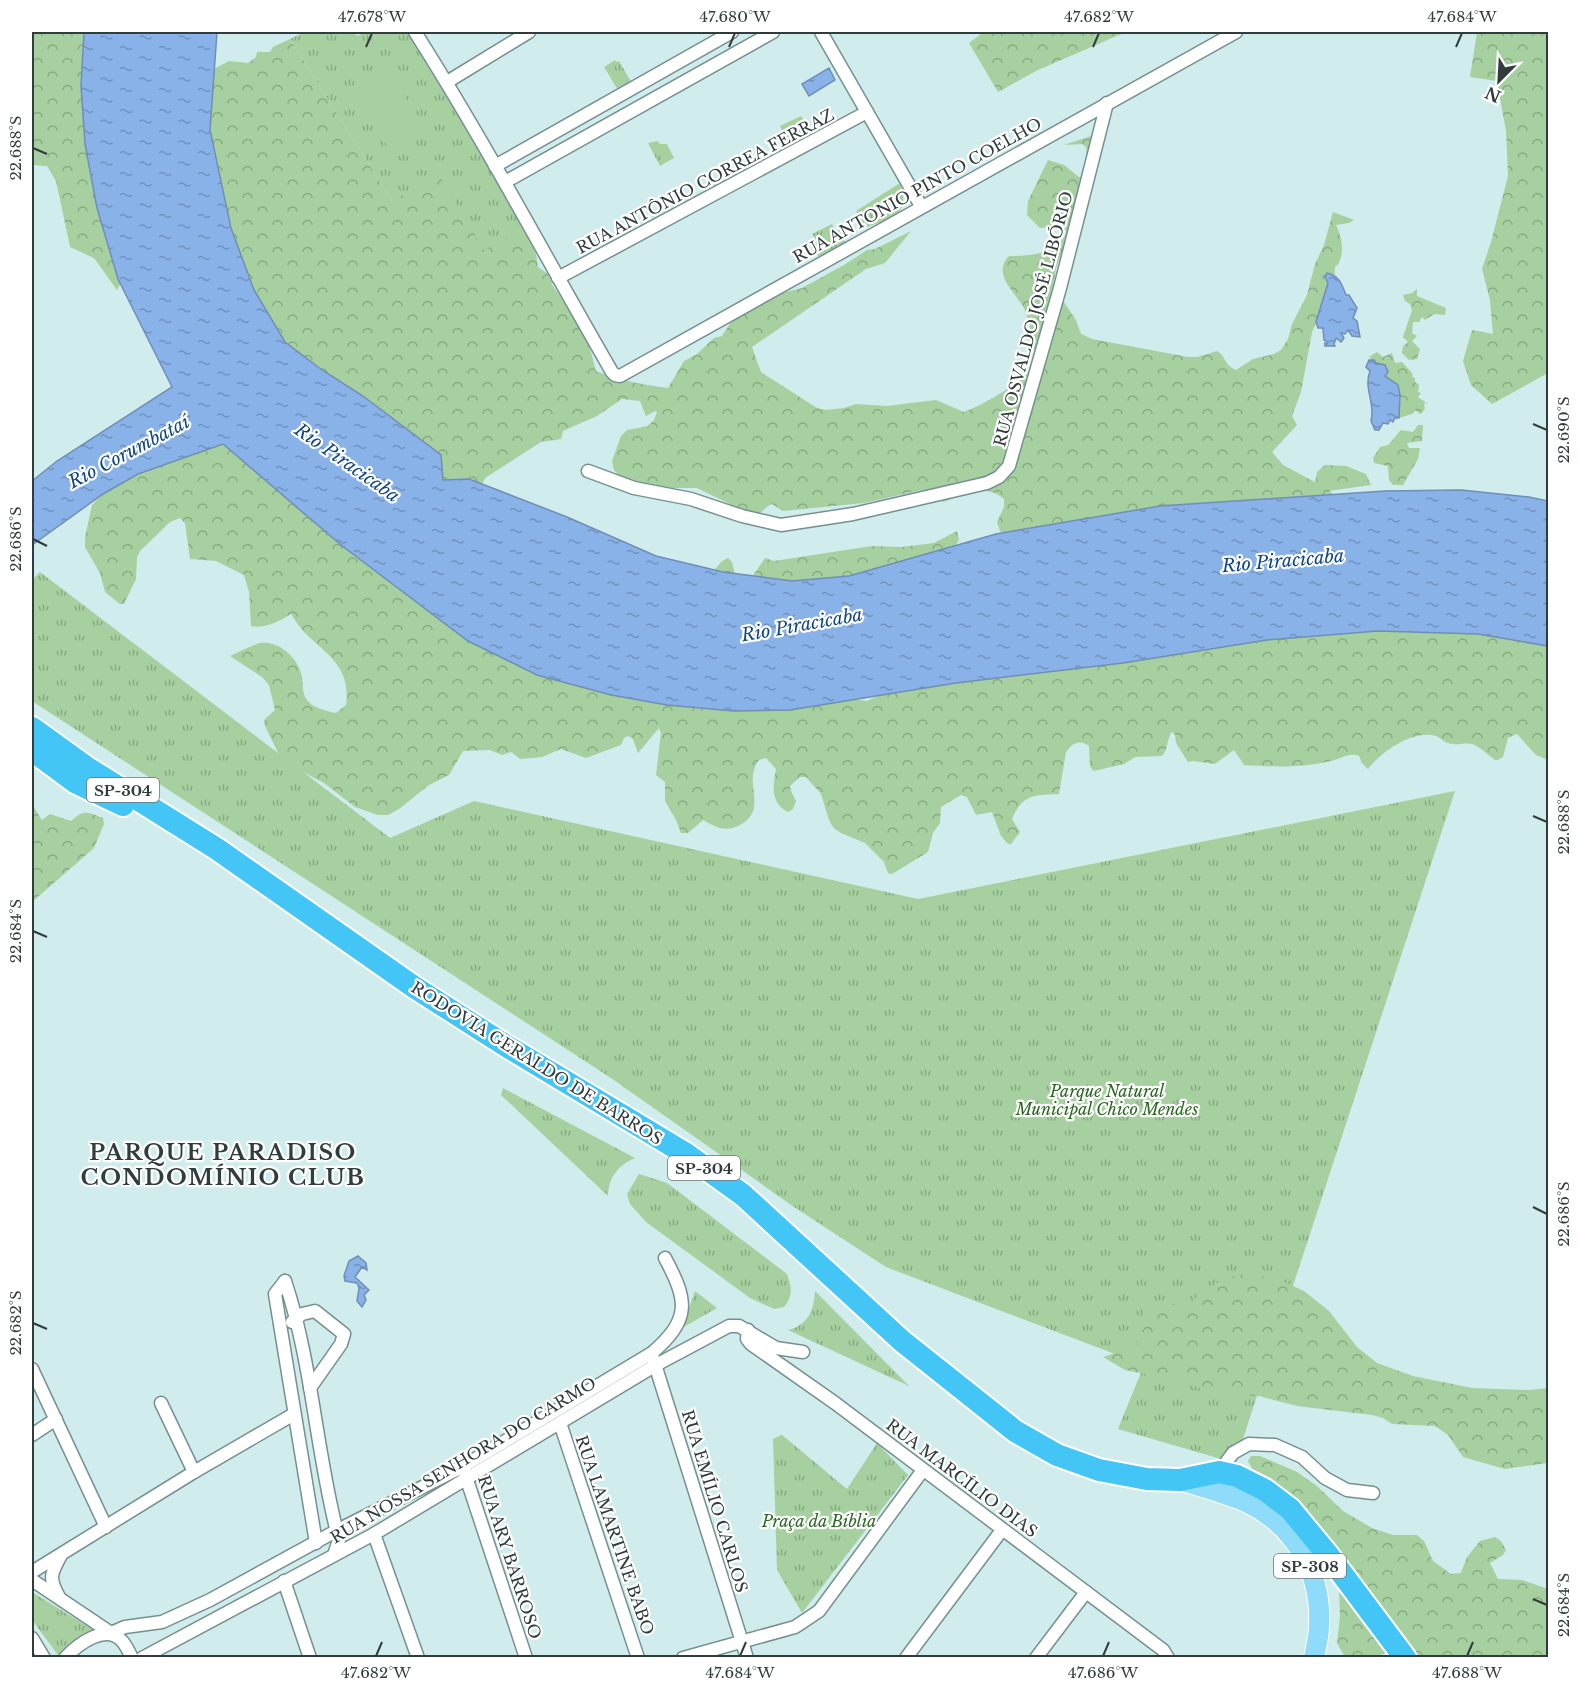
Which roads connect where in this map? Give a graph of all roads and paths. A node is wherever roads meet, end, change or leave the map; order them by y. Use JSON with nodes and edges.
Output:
{"nodes":[{"id":1,"x":415,"y":32,"type":"edge"},
{"id":2,"x":529,"y":32,"type":"edge"},
{"id":3,"x":732,"y":32,"type":"edge"},
{"id":4,"x":773,"y":32,"type":"edge"},
{"id":5,"x":821,"y":32,"type":"edge"},
{"id":6,"x":1236,"y":32,"type":"edge"},
{"id":7,"x":447,"y":82,"type":"junction"},
{"id":8,"x":1107,"y":103,"type":"junction"},
{"id":9,"x":867,"y":112,"type":"junction"},
{"id":10,"x":495,"y":166,"type":"junction"},
{"id":11,"x":505,"y":182,"type":"junction"},
{"id":12,"x":921,"y":206,"type":"junction"},
{"id":13,"x":558,"y":278,"type":"junction"},
{"id":14,"x":588,"y":471,"type":"dead end"},
{"id":15,"x":32,"y":728,"type":"edge"},
{"id":16,"x":32,"y":750,"type":"edge"},
{"id":17,"x":217,"y":849,"type":"junction"},
{"id":18,"x":665,"y":1258,"type":"dead end"},
{"id":19,"x":295,"y":1318,"type":"junction"},
{"id":20,"x":748,"y":1330,"type":"junction"},
{"id":21,"x":282,"y":1333,"type":"junction"},
{"id":22,"x":803,"y":1352,"type":"dead end"},
{"id":23,"x":654,"y":1359,"type":"junction"},
{"id":24,"x":32,"y":1369,"type":"edge"},
{"id":25,"x":310,"y":1388,"type":"junction"},
{"id":26,"x":161,"y":1403,"type":"dead end"},
{"id":27,"x":294,"y":1414,"type":"junction"},
{"id":28,"x":56,"y":1419,"type":"junction"},
{"id":29,"x":560,"y":1423,"type":"junction"},
{"id":30,"x":32,"y":1435,"type":"edge"},
{"id":31,"x":923,"y":1470,"type":"junction"},
{"id":32,"x":194,"y":1472,"type":"junction"},
{"id":33,"x":464,"y":1472,"type":"junction"},
{"id":34,"x":1219,"y":1472,"type":"junction"},
{"id":35,"x":1180,"y":1480,"type":"junction"},
{"id":36,"x":1373,"y":1493,"type":"dead end"},
{"id":37,"x":106,"y":1527,"type":"junction"},
{"id":38,"x":1002,"y":1530,"type":"junction"},
{"id":39,"x":336,"y":1531,"type":"junction"},
{"id":40,"x":374,"y":1534,"type":"junction"},
{"id":41,"x":316,"y":1543,"type":"junction"},
{"id":42,"x":62,"y":1554,"type":"junction"},
{"id":43,"x":334,"y":1555,"type":"junction"},
{"id":44,"x":32,"y":1572,"type":"edge"},
{"id":45,"x":32,"y":1580,"type":"edge"},
{"id":46,"x":284,"y":1581,"type":"junction"},
{"id":47,"x":1086,"y":1592,"type":"junction"},
{"id":48,"x":60,"y":1598,"type":"junction"},
{"id":49,"x":111,"y":1633,"type":"junction"},
{"id":50,"x":32,"y":1638,"type":"edge"},
{"id":51,"x":741,"y":1641,"type":"junction"},
{"id":52,"x":1165,"y":1654,"type":"edge"},
{"id":53,"x":44,"y":1658,"type":"edge"},
{"id":54,"x":65,"y":1658,"type":"edge"},
{"id":55,"x":132,"y":1658,"type":"edge"},
{"id":56,"x":142,"y":1658,"type":"edge"},
{"id":57,"x":310,"y":1658,"type":"edge"},
{"id":58,"x":418,"y":1658,"type":"edge"},
{"id":59,"x":526,"y":1658,"type":"edge"},
{"id":60,"x":638,"y":1658,"type":"edge"},
{"id":61,"x":683,"y":1658,"type":"edge"},
{"id":62,"x":747,"y":1658,"type":"edge"},
{"id":63,"x":906,"y":1658,"type":"edge"},
{"id":64,"x":1036,"y":1658,"type":"edge"},
{"id":65,"x":1314,"y":1658,"type":"edge"},
{"id":66,"x":1405,"y":1658,"type":"edge"}],
"edges":[{"from":1,"to":7,"type":"street"},
{"from":2,"to":7,"type":"street"},
{"from":3,"to":10,"type":"street"},
{"from":4,"to":11,"type":"street"},
{"from":5,"to":9,"type":"street"},
{"from":6,"to":8,"type":"street","name":"RUA ANTONIO PINTO COELHO"},
{"from":7,"to":10,"type":"street"},
{"from":8,"to":12,"type":"street","name":"RUA ANTONIO PINTO COELHO"},
{"from":8,"to":14,"type":"street","name":"RUA OSVALDO JOSÉ LIBÓRIO"},
{"from":9,"to":12,"type":"street"},
{"from":9,"to":13,"type":"street","name":"RUA ANTÔNIO CORREA FERRAZ"},
{"from":10,"to":11,"type":"street"},
{"from":11,"to":13,"type":"street"},
{"from":12,"to":13,"type":"street","name":"RUA ANTONIO PINTO COELHO"},
{"from":15,"to":17,"type":"highway","name":"RODOVIA GERALDO DE BARROS","number":"SP-304"},
{"from":16,"to":17,"type":"highway","name":"RODOVIA GERALDO DE BARROS","number":"SP-304"},
{"from":17,"to":35,"type":"highway","name":"RODOVIA GERALDO DE BARROS","number":"SP-304"},
{"from":18,"to":23,"type":"street","name":"RUA NOSSA SENHORA DO CARMO"},
{"from":19,"to":21,"type":"street"},
{"from":19,"to":21,"type":"street"},
{"from":19,"to":25,"type":"street"},
{"from":19,"to":25,"type":"street"},
{"from":20,"to":22,"type":"street"},
{"from":20,"to":23,"type":"street","name":"RUA NOSSA SENHORA DO CARMO"},
{"from":20,"to":31,"type":"street","name":"RUA MARCÍLIO DIAS"},
{"from":21,"to":27,"type":"street"},
{"from":23,"to":29,"type":"street","name":"RUA NOSSA SENHORA DO CARMO"},
{"from":23,"to":33,"type":"street","name":"RUA NOSSA SENHORA DO CARMO"},
{"from":23,"to":51,"type":"street","name":"RUA EMÍLIO CARLOS"},
{"from":24,"to":28,"type":"street"},
{"from":25,"to":39,"type":"street"},
{"from":26,"to":32,"type":"street"},
{"from":27,"to":32,"type":"street"},
{"from":27,"to":41,"type":"street"},
{"from":28,"to":30,"type":"street"},
{"from":28,"to":37,"type":"street"},
{"from":29,"to":33,"type":"street","name":"RUA NOSSA SENHORA DO CARMO"},
{"from":29,"to":60,"type":"street","name":"RUA LAMARTINE BABO"},
{"from":31,"to":38,"type":"street","name":"RUA MARCÍLIO DIAS"},
{"from":31,"to":51,"type":"street"},
{"from":32,"to":37,"type":"street"},
{"from":33,"to":39,"type":"street","name":"RUA NOSSA SENHORA DO CARMO"},
{"from":33,"to":40,"type":"street","name":"RUA NOSSA SENHORA DO CARMO"},
{"from":33,"to":59,"type":"street","name":"RUA ARY BARROSO"},
{"from":34,"to":35,"type":"highway","name":"RODOVIA GERALDO DE BARROS"},
{"from":34,"to":36,"type":"street"},
{"from":34,"to":66,"type":"highway"},
{"from":35,"to":65,"type":"main road","number":"SP-308"},
{"from":37,"to":42,"type":"street"},
{"from":38,"to":47,"type":"street","name":"RUA MARCÍLIO DIAS"},
{"from":38,"to":63,"type":"street"},
{"from":39,"to":41,"type":"street","name":"RUA NOSSA SENHORA DO CARMO"},
{"from":39,"to":43,"type":"street"},
{"from":40,"to":43,"type":"street","name":"RUA NOSSA SENHORA DO CARMO"},
{"from":40,"to":58,"type":"street"},
{"from":41,"to":49,"type":"street","name":"RUA NOSSA SENHORA DO CARMO"},
{"from":42,"to":44,"type":"street"},
{"from":42,"to":48,"type":"street"},
{"from":43,"to":46,"type":"street","name":"RUA NOSSA SENHORA DO CARMO"},
{"from":45,"to":48,"type":"street"},
{"from":46,"to":56,"type":"street","name":"RUA NOSSA SENHORA DO CARMO"},
{"from":46,"to":57,"type":"street"},
{"from":47,"to":52,"type":"street","name":"RUA MARCÍLIO DIAS"},
{"from":47,"to":64,"type":"street"},
{"from":48,"to":49,"type":"street"},
{"from":49,"to":54,"type":"street","name":"RUA NOSSA SENHORA DO CARMO"},
{"from":49,"to":55,"type":"street"},
{"from":50,"to":53,"type":"street"},
{"from":51,"to":61,"type":"street"},
{"from":51,"to":62,"type":"street","name":"RUA EMÍLIO CARLOS"}]}
